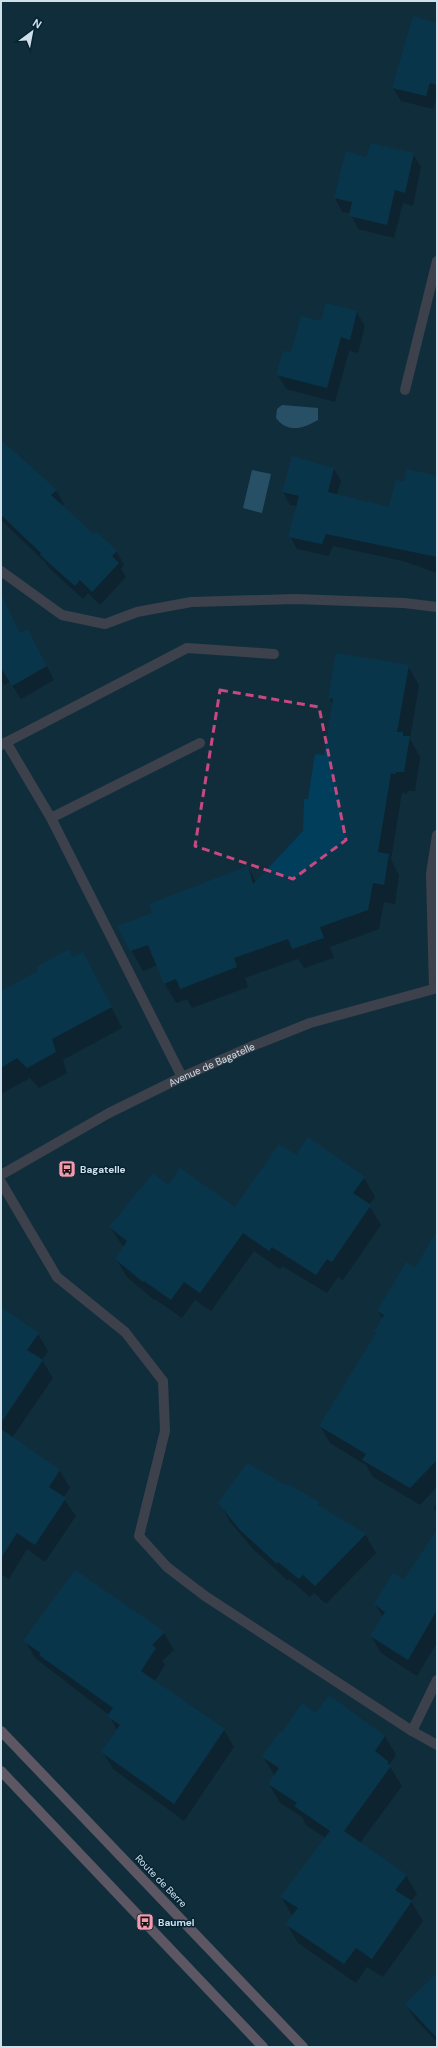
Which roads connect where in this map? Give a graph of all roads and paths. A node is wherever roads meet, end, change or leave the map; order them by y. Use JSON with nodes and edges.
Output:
{"nodes":[{"id":1,"x":437,"y":261,"type":"edge"},
{"id":2,"x":405,"y":390,"type":"dead end"},
{"id":3,"x":1,"y":571,"type":"edge"},
{"id":4,"x":437,"y":607,"type":"edge"},
{"id":5,"x":274,"y":654,"type":"dead end"},
{"id":6,"x":3,"y":743,"type":"edge"},
{"id":7,"x":200,"y":743,"type":"dead end"},
{"id":8,"x":52,"y":818,"type":"junction"},
{"id":9,"x":437,"y":835,"type":"edge"},
{"id":10,"x":436,"y":988,"type":"edge"},
{"id":11,"x":182,"y":1077,"type":"junction"},
{"id":12,"x":1,"y":1175,"type":"edge"},
{"id":13,"x":1,"y":1182,"type":"edge"},
{"id":14,"x":437,"y":1680,"type":"edge"},
{"id":15,"x":412,"y":1731,"type":"junction"},
{"id":16,"x":1,"y":1732,"type":"edge"},
{"id":17,"x":437,"y":1745,"type":"edge"},
{"id":18,"x":1,"y":1771,"type":"edge"},
{"id":19,"x":263,"y":2047,"type":"edge"},
{"id":20,"x":304,"y":2047,"type":"edge"}],
"edges":[{"from":1,"to":2,"type":"street"},
{"from":3,"to":4,"type":"street"},
{"from":5,"to":6,"type":"street"},
{"from":6,"to":8,"type":"street"},
{"from":7,"to":8,"type":"street"},
{"from":8,"to":11,"type":"street"},
{"from":9,"to":10,"type":"street"},
{"from":10,"to":11,"type":"street","name":"Avenue de Bagatelle"},
{"from":11,"to":12,"type":"street","name":"Avenue de Bagatelle"},
{"from":13,"to":15,"type":"street"},
{"from":14,"to":15,"type":"street"},
{"from":15,"to":17,"type":"street"},
{"from":16,"to":20,"type":"main road","name":"Route de Berre"},
{"from":18,"to":19,"type":"main road"}]}
